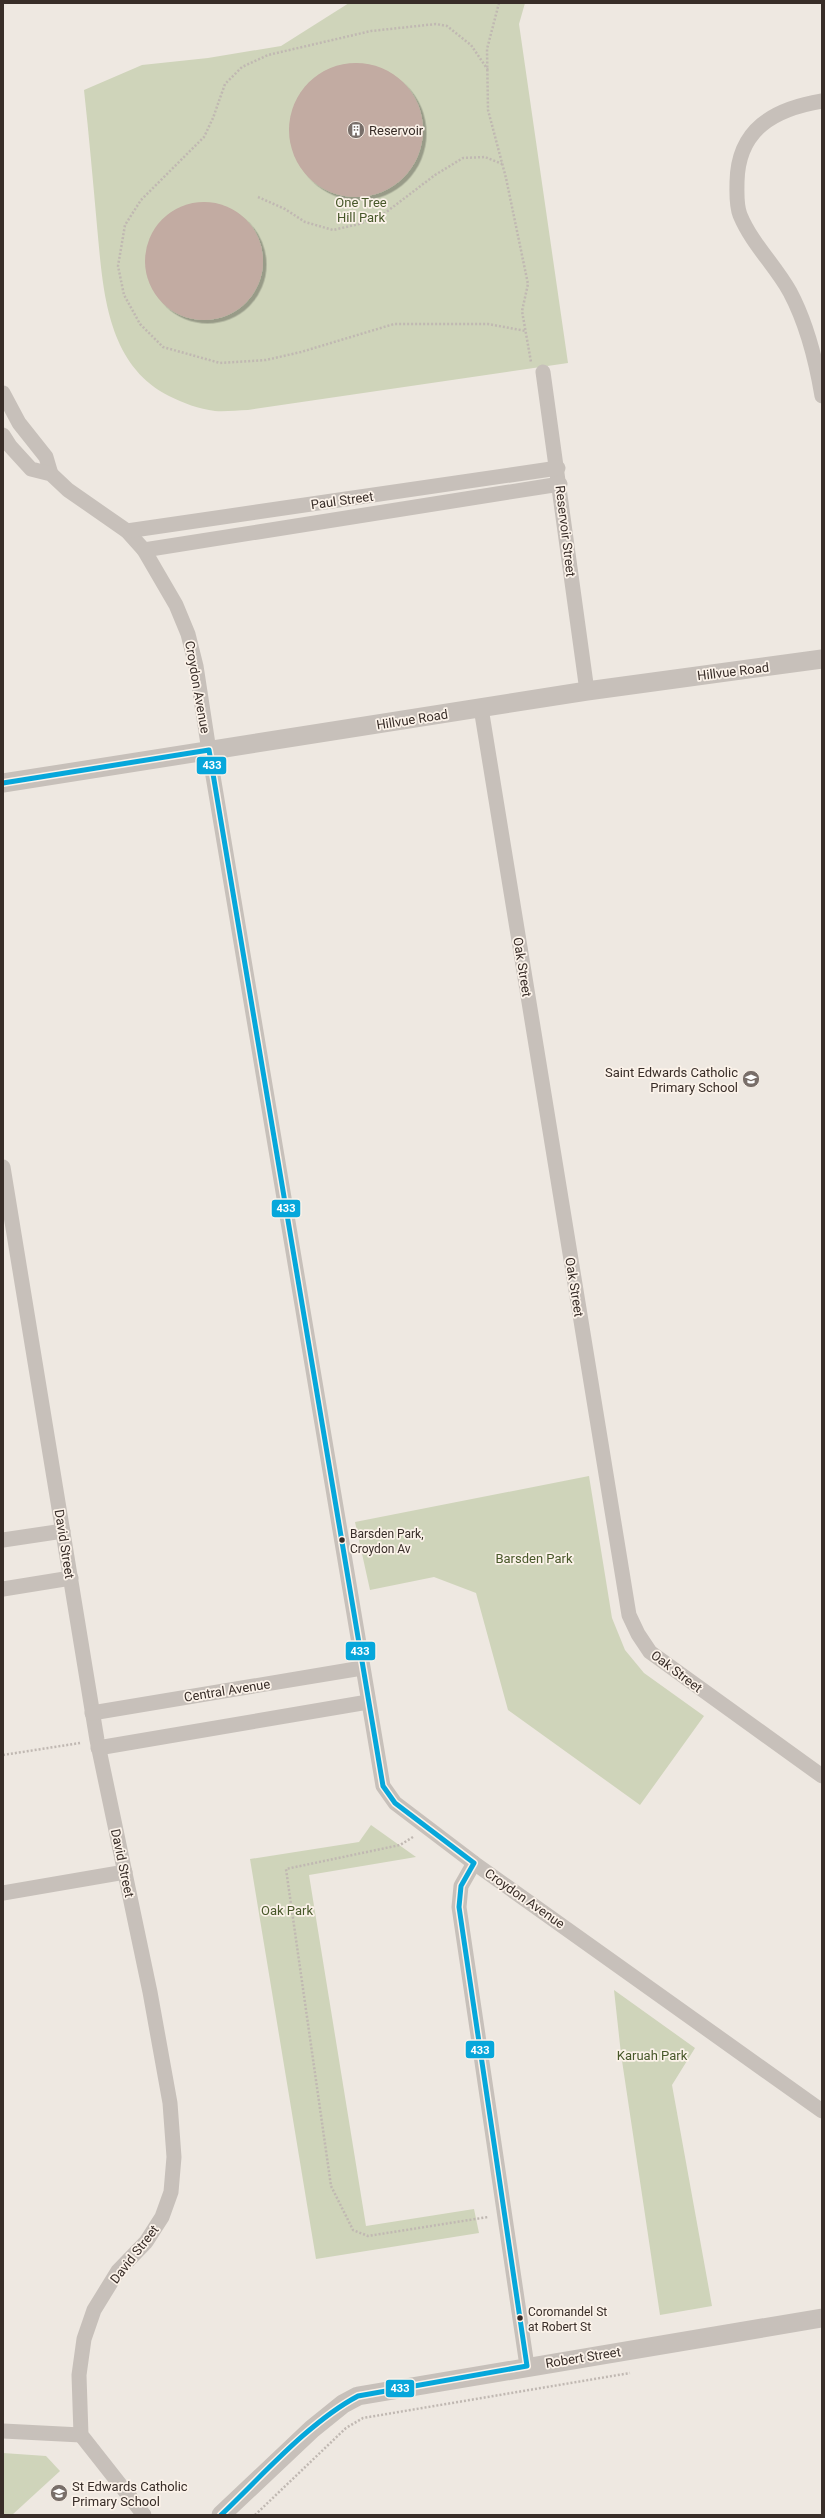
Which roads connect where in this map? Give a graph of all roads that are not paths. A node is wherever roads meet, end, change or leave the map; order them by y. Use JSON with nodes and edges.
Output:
{"nodes":[{"id":1,"x":822,"y":101,"type":"edge"},
{"id":2,"x":543,"y":372,"type":"road end"},
{"id":3,"x":3,"y":393,"type":"edge"},
{"id":4,"x":822,"y":396,"type":"edge"},
{"id":5,"x":3,"y":434,"type":"edge"},
{"id":6,"x":558,"y":468,"type":"junction"},
{"id":7,"x":51,"y":474,"type":"junction"},
{"id":8,"x":560,"y":484,"type":"junction"},
{"id":9,"x":127,"y":532,"type":"junction"},
{"id":10,"x":144,"y":550,"type":"junction"},
{"id":11,"x":822,"y":659,"type":"edge"},
{"id":12,"x":587,"y":691,"type":"junction"},
{"id":13,"x":481,"y":708,"type":"junction"},
{"id":14,"x":209,"y":750,"type":"junction"},
{"id":15,"x":3,"y":783,"type":"edge"},
{"id":16,"x":3,"y":1167,"type":"edge"},
{"id":17,"x":64,"y":1531,"type":"junction"},
{"id":18,"x":3,"y":1540,"type":"edge"},
{"id":19,"x":71,"y":1578,"type":"junction"},
{"id":20,"x":3,"y":1589,"type":"edge"},
{"id":21,"x":362,"y":1668,"type":"junction"},
{"id":22,"x":368,"y":1702,"type":"junction"},
{"id":23,"x":92,"y":1713,"type":"junction"},
{"id":24,"x":97,"y":1744,"type":"junction"},
{"id":25,"x":822,"y":1776,"type":"edge"},
{"id":26,"x":474,"y":1863,"type":"junction"},
{"id":27,"x":124,"y":1872,"type":"junction"},
{"id":28,"x":3,"y":1893,"type":"edge"},
{"id":29,"x":822,"y":2111,"type":"edge"},
{"id":30,"x":822,"y":2318,"type":"edge"},
{"id":31,"x":527,"y":2366,"type":"junction"},
{"id":32,"x":3,"y":2431,"type":"edge"},
{"id":33,"x":81,"y":2435,"type":"junction"},
{"id":34,"x":144,"y":2515,"type":"edge"},
{"id":35,"x":221,"y":2515,"type":"edge"}],
"edges":[{"from":1,"to":4,"type":"street"},
{"from":2,"to":6,"type":"street","name":"Reservoir Street"},
{"from":3,"to":7,"type":"street","name":"Croydon Avenue"},
{"from":5,"to":7,"type":"street","name":"Croydon Avenue"},
{"from":6,"to":8,"type":"street","name":"Reservoir Street"},
{"from":6,"to":9,"type":"street","name":"Paul Street"},
{"from":7,"to":9,"type":"street","name":"Croydon Avenue"},
{"from":8,"to":10,"type":"street","name":"Paul Street"},
{"from":8,"to":12,"type":"street","name":"Reservoir Street"},
{"from":9,"to":10,"type":"street","name":"Croydon Avenue"},
{"from":10,"to":14,"type":"street","name":"Croydon Avenue"},
{"from":11,"to":12,"type":"street","name":"Hillvue Road"},
{"from":12,"to":13,"type":"street","name":"Hillvue Road"},
{"from":13,"to":14,"type":"street","name":"Hillvue Road"},
{"from":13,"to":25,"type":"street","name":"Oak Street"},
{"from":14,"to":15,"type":"street","name":"Hillvue Road"},
{"from":14,"to":21,"type":"street","name":"Croydon Avenue"},
{"from":16,"to":17,"type":"street","name":"David Street"},
{"from":17,"to":18,"type":"street"},
{"from":17,"to":19,"type":"street","name":"David Street"},
{"from":19,"to":20,"type":"street"},
{"from":19,"to":23,"type":"street","name":"David Street"},
{"from":21,"to":22,"type":"street","name":"Croydon Avenue"},
{"from":21,"to":23,"type":"street","name":"Central Avenue"},
{"from":22,"to":24,"type":"street"},
{"from":22,"to":26,"type":"street","name":"Croydon Avenue"},
{"from":23,"to":24,"type":"street","name":"David Street"},
{"from":24,"to":27,"type":"street","name":"David Street"},
{"from":26,"to":29,"type":"street","name":"Croydon Avenue"},
{"from":26,"to":31,"type":"street"},
{"from":27,"to":28,"type":"street"},
{"from":27,"to":33,"type":"street","name":"David Street"},
{"from":30,"to":31,"type":"street","name":"Robert Street"},
{"from":31,"to":35,"type":"street","name":"Robert Street"},
{"from":32,"to":33,"type":"street"},
{"from":33,"to":34,"type":"street"}]}
